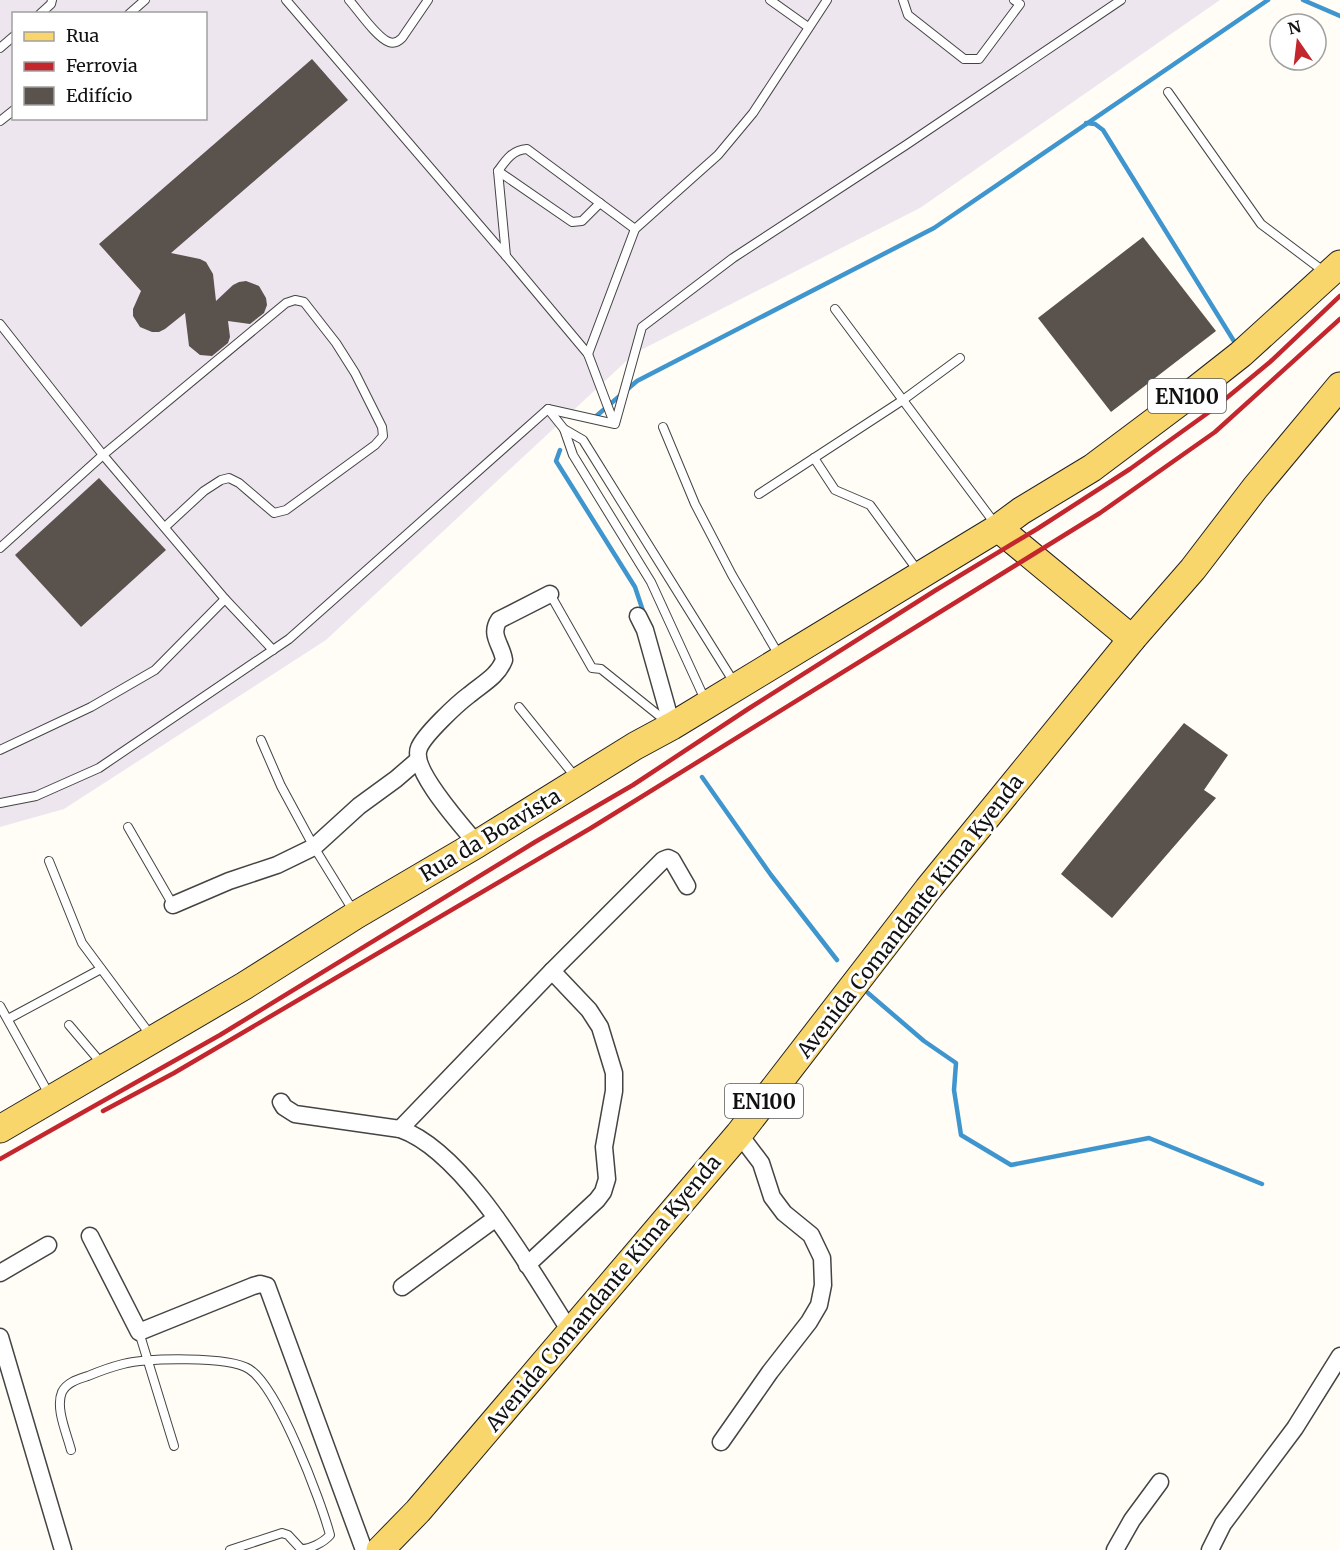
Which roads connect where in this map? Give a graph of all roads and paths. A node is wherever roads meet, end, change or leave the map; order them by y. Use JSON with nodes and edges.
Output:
{"nodes":[{"id":1,"x":52,"y":0,"type":"edge"},
{"id":2,"x":145,"y":0,"type":"edge"},
{"id":3,"x":286,"y":0,"type":"edge"},
{"id":4,"x":350,"y":0,"type":"edge"},
{"id":5,"x":428,"y":0,"type":"edge"},
{"id":6,"x":770,"y":0,"type":"edge"},
{"id":7,"x":827,"y":0,"type":"edge"},
{"id":8,"x":903,"y":0,"type":"edge"},
{"id":9,"x":1014,"y":0,"type":"edge"},
{"id":10,"x":1121,"y":0,"type":"edge"},
{"id":11,"x":42,"y":12,"type":"edge"},
{"id":12,"x":131,"y":12,"type":"edge"},
{"id":13,"x":808,"y":27,"type":"junction"},
{"id":14,"x":1168,"y":92,"type":"dead end"},
{"id":15,"x":12,"y":112,"type":"edge"},
{"id":16,"x":0,"y":121,"type":"edge"},
{"id":17,"x":498,"y":171,"type":"junction"},
{"id":18,"x":600,"y":203,"type":"junction"},
{"id":19,"x":635,"y":229,"type":"junction"},
{"id":20,"x":506,"y":256,"type":"junction"},
{"id":21,"x":1335,"y":269,"type":"edge"},
{"id":22,"x":835,"y":309,"type":"dead end"},
{"id":23,"x":2,"y":329,"type":"edge"},
{"id":24,"x":588,"y":354,"type":"junction"},
{"id":25,"x":960,"y":358,"type":"dead end"},
{"id":26,"x":1340,"y":387,"type":"edge"},
{"id":27,"x":903,"y":400,"type":"junction"},
{"id":28,"x":548,"y":409,"type":"junction"},
{"id":29,"x":615,"y":424,"type":"junction"},
{"id":30,"x":663,"y":428,"type":"dead end"},
{"id":31,"x":564,"y":429,"type":"junction"},
{"id":32,"x":103,"y":455,"type":"junction"},
{"id":33,"x":814,"y":458,"type":"junction"},
{"id":34,"x":759,"y":494,"type":"dead end"},
{"id":35,"x":165,"y":527,"type":"junction"},
{"id":36,"x":989,"y":534,"type":"junction"},
{"id":37,"x":0,"y":548,"type":"edge"},
{"id":38,"x":922,"y":576,"type":"junction"},
{"id":39,"x":550,"y":594,"type":"joint"},
{"id":40,"x":225,"y":599,"type":"junction"},
{"id":41,"x":638,"y":616,"type":"dead end"},
{"id":42,"x":1132,"y":639,"type":"junction"},
{"id":43,"x":273,"y":650,"type":"junction"},
{"id":44,"x":782,"y":660,"type":"junction"},
{"id":45,"x":737,"y":687,"type":"junction"},
{"id":46,"x":708,"y":705,"type":"junction"},
{"id":47,"x":519,"y":707,"type":"dead end"},
{"id":48,"x":672,"y":726,"type":"junction"},
{"id":49,"x":261,"y":740,"type":"dead end"},
{"id":50,"x":0,"y":750,"type":"edge"},
{"id":51,"x":418,"y":760,"type":"junction"},
{"id":52,"x":579,"y":782,"type":"junction"},
{"id":53,"x":0,"y":803,"type":"edge"},
{"id":54,"x":128,"y":827,"type":"dead end"},
{"id":55,"x":477,"y":844,"type":"junction"},
{"id":56,"x":314,"y":847,"type":"junction"},
{"id":57,"x":49,"y":861,"type":"dead end"},
{"id":58,"x":687,"y":886,"type":"dead end"},
{"id":59,"x":173,"y":905,"type":"joint"},
{"id":60,"x":356,"y":915,"type":"junction"},
{"id":61,"x":101,"y":969,"type":"junction"},
{"id":62,"x":552,"y":971,"type":"junction"},
{"id":63,"x":0,"y":1005,"type":"edge"},
{"id":64,"x":8,"y":1019,"type":"junction"},
{"id":65,"x":69,"y":1025,"type":"dead end"},
{"id":66,"x":154,"y":1040,"type":"junction"},
{"id":67,"x":104,"y":1067,"type":"junction"},
{"id":68,"x":51,"y":1099,"type":"junction"},
{"id":69,"x":281,"y":1102,"type":"dead end"},
{"id":70,"x":0,"y":1129,"type":"edge"},
{"id":71,"x":400,"y":1129,"type":"junction"},
{"id":72,"x":738,"y":1134,"type":"junction"},
{"id":73,"x":496,"y":1218,"type":"junction"},
{"id":74,"x":90,"y":1236,"type":"dead end"},
{"id":75,"x":48,"y":1245,"type":"dead end"},
{"id":76,"x":527,"y":1265,"type":"junction"},
{"id":77,"x":0,"y":1273,"type":"edge"},
{"id":78,"x":402,"y":1287,"type":"dead end"},
{"id":79,"x":570,"y":1331,"type":"junction"},
{"id":80,"x":139,"y":1332,"type":"junction"},
{"id":81,"x":0,"y":1336,"type":"edge"},
{"id":82,"x":1340,"y":1356,"type":"edge"},
{"id":83,"x":149,"y":1361,"type":"junction"},
{"id":84,"x":721,"y":1442,"type":"dead end"},
{"id":85,"x":174,"y":1446,"type":"dead end"},
{"id":86,"x":71,"y":1450,"type":"dead end"},
{"id":87,"x":1160,"y":1482,"type":"dead end"},
{"id":88,"x":63,"y":1550,"type":"edge"},
{"id":89,"x":230,"y":1550,"type":"edge"},
{"id":90,"x":364,"y":1550,"type":"edge"},
{"id":91,"x":380,"y":1550,"type":"edge"},
{"id":92,"x":1115,"y":1550,"type":"edge"},
{"id":93,"x":1210,"y":1550,"type":"edge"}],
"edges":[{"from":1,"to":11,"type":"lane"},
{"from":2,"to":12,"type":"lane"},
{"from":3,"to":20,"type":"lane"},
{"from":4,"to":5,"type":"lane"},
{"from":6,"to":13,"type":"lane"},
{"from":7,"to":13,"type":"lane"},
{"from":8,"to":9,"type":"lane"},
{"from":10,"to":29,"type":"lane"},
{"from":13,"to":19,"type":"lane"},
{"from":14,"to":21,"type":"lane"},
{"from":15,"to":16,"type":"lane"},
{"from":17,"to":18,"type":"lane"},
{"from":17,"to":18,"type":"lane"},
{"from":17,"to":20,"type":"lane"},
{"from":18,"to":19,"type":"lane"},
{"from":19,"to":24,"type":"lane"},
{"from":20,"to":24,"type":"lane"},
{"from":21,"to":36,"type":"main road","name":"Rua da Boavista","number":"EN100"},
{"from":22,"to":27,"type":"lane"},
{"from":23,"to":32,"type":"lane"},
{"from":24,"to":29,"type":"lane"},
{"from":25,"to":27,"type":"lane"},
{"from":26,"to":42,"type":"main road","name":"Avenida Comandante Kima Kyenda"},
{"from":27,"to":33,"type":"lane"},
{"from":27,"to":36,"type":"lane"},
{"from":28,"to":29,"type":"lane"},
{"from":28,"to":31,"type":"lane"},
{"from":28,"to":43,"type":"lane"},
{"from":30,"to":44,"type":"lane"},
{"from":31,"to":45,"type":"lane"},
{"from":31,"to":46,"type":"lane"},
{"from":32,"to":35,"type":"lane"},
{"from":32,"to":35,"type":"lane"},
{"from":32,"to":37,"type":"lane"},
{"from":33,"to":34,"type":"lane"},
{"from":33,"to":38,"type":"lane"},
{"from":35,"to":40,"type":"lane"},
{"from":36,"to":38,"type":"main road","name":"Rua da Boavista"},
{"from":36,"to":42,"type":"main road"},
{"from":38,"to":44,"type":"main road","name":"Rua da Boavista"},
{"from":39,"to":48,"type":"lane"},
{"from":39,"to":51,"type":"street"},
{"from":40,"to":43,"type":"lane"},
{"from":40,"to":50,"type":"lane"},
{"from":41,"to":48,"type":"street"},
{"from":42,"to":72,"type":"main road","name":"Avenida Comandante Kima Kyenda","number":"EN100"},
{"from":43,"to":53,"type":"lane"},
{"from":44,"to":45,"type":"main road","name":"Rua da Boavista"},
{"from":45,"to":46,"type":"main road","name":"Rua da Boavista"},
{"from":46,"to":48,"type":"main road","name":"Rua da Boavista"},
{"from":47,"to":52,"type":"lane"},
{"from":48,"to":52,"type":"main road","name":"Rua da Boavista"},
{"from":49,"to":56,"type":"lane"},
{"from":51,"to":55,"type":"street"},
{"from":51,"to":56,"type":"street"},
{"from":52,"to":55,"type":"main road","name":"Rua da Boavista"},
{"from":54,"to":59,"type":"lane"},
{"from":55,"to":60,"type":"main road","name":"Rua da Boavista"},
{"from":56,"to":59,"type":"street"},
{"from":56,"to":60,"type":"lane"},
{"from":57,"to":61,"type":"lane"},
{"from":58,"to":62,"type":"street"},
{"from":60,"to":66,"type":"main road","name":"Rua da Boavista"},
{"from":61,"to":64,"type":"lane"},
{"from":61,"to":66,"type":"lane"},
{"from":62,"to":71,"type":"street"},
{"from":62,"to":76,"type":"street"},
{"from":63,"to":64,"type":"lane"},
{"from":64,"to":68,"type":"lane"},
{"from":65,"to":67,"type":"lane"},
{"from":66,"to":67,"type":"main road","name":"Rua da Boavista"},
{"from":67,"to":68,"type":"main road","name":"Rua da Boavista"},
{"from":68,"to":70,"type":"main road","name":"Rua da Boavista"},
{"from":69,"to":71,"type":"street"},
{"from":71,"to":73,"type":"street"},
{"from":72,"to":79,"type":"main road","name":"Avenida Comandante Kima Kyenda","number":"EN100"},
{"from":72,"to":84,"type":"street"},
{"from":73,"to":76,"type":"street"},
{"from":73,"to":78,"type":"street"},
{"from":74,"to":80,"type":"street"},
{"from":75,"to":77,"type":"street"},
{"from":76,"to":79,"type":"street"},
{"from":79,"to":91,"type":"main road","name":"Avenida Comandante Kima Kyenda","number":"EN100"},
{"from":80,"to":83,"type":"lane"},
{"from":80,"to":90,"type":"street"},
{"from":81,"to":88,"type":"street"},
{"from":82,"to":93,"type":"street"},
{"from":83,"to":85,"type":"lane"},
{"from":83,"to":86,"type":"lane"},
{"from":83,"to":89,"type":"lane"},
{"from":87,"to":92,"type":"street"}]}
